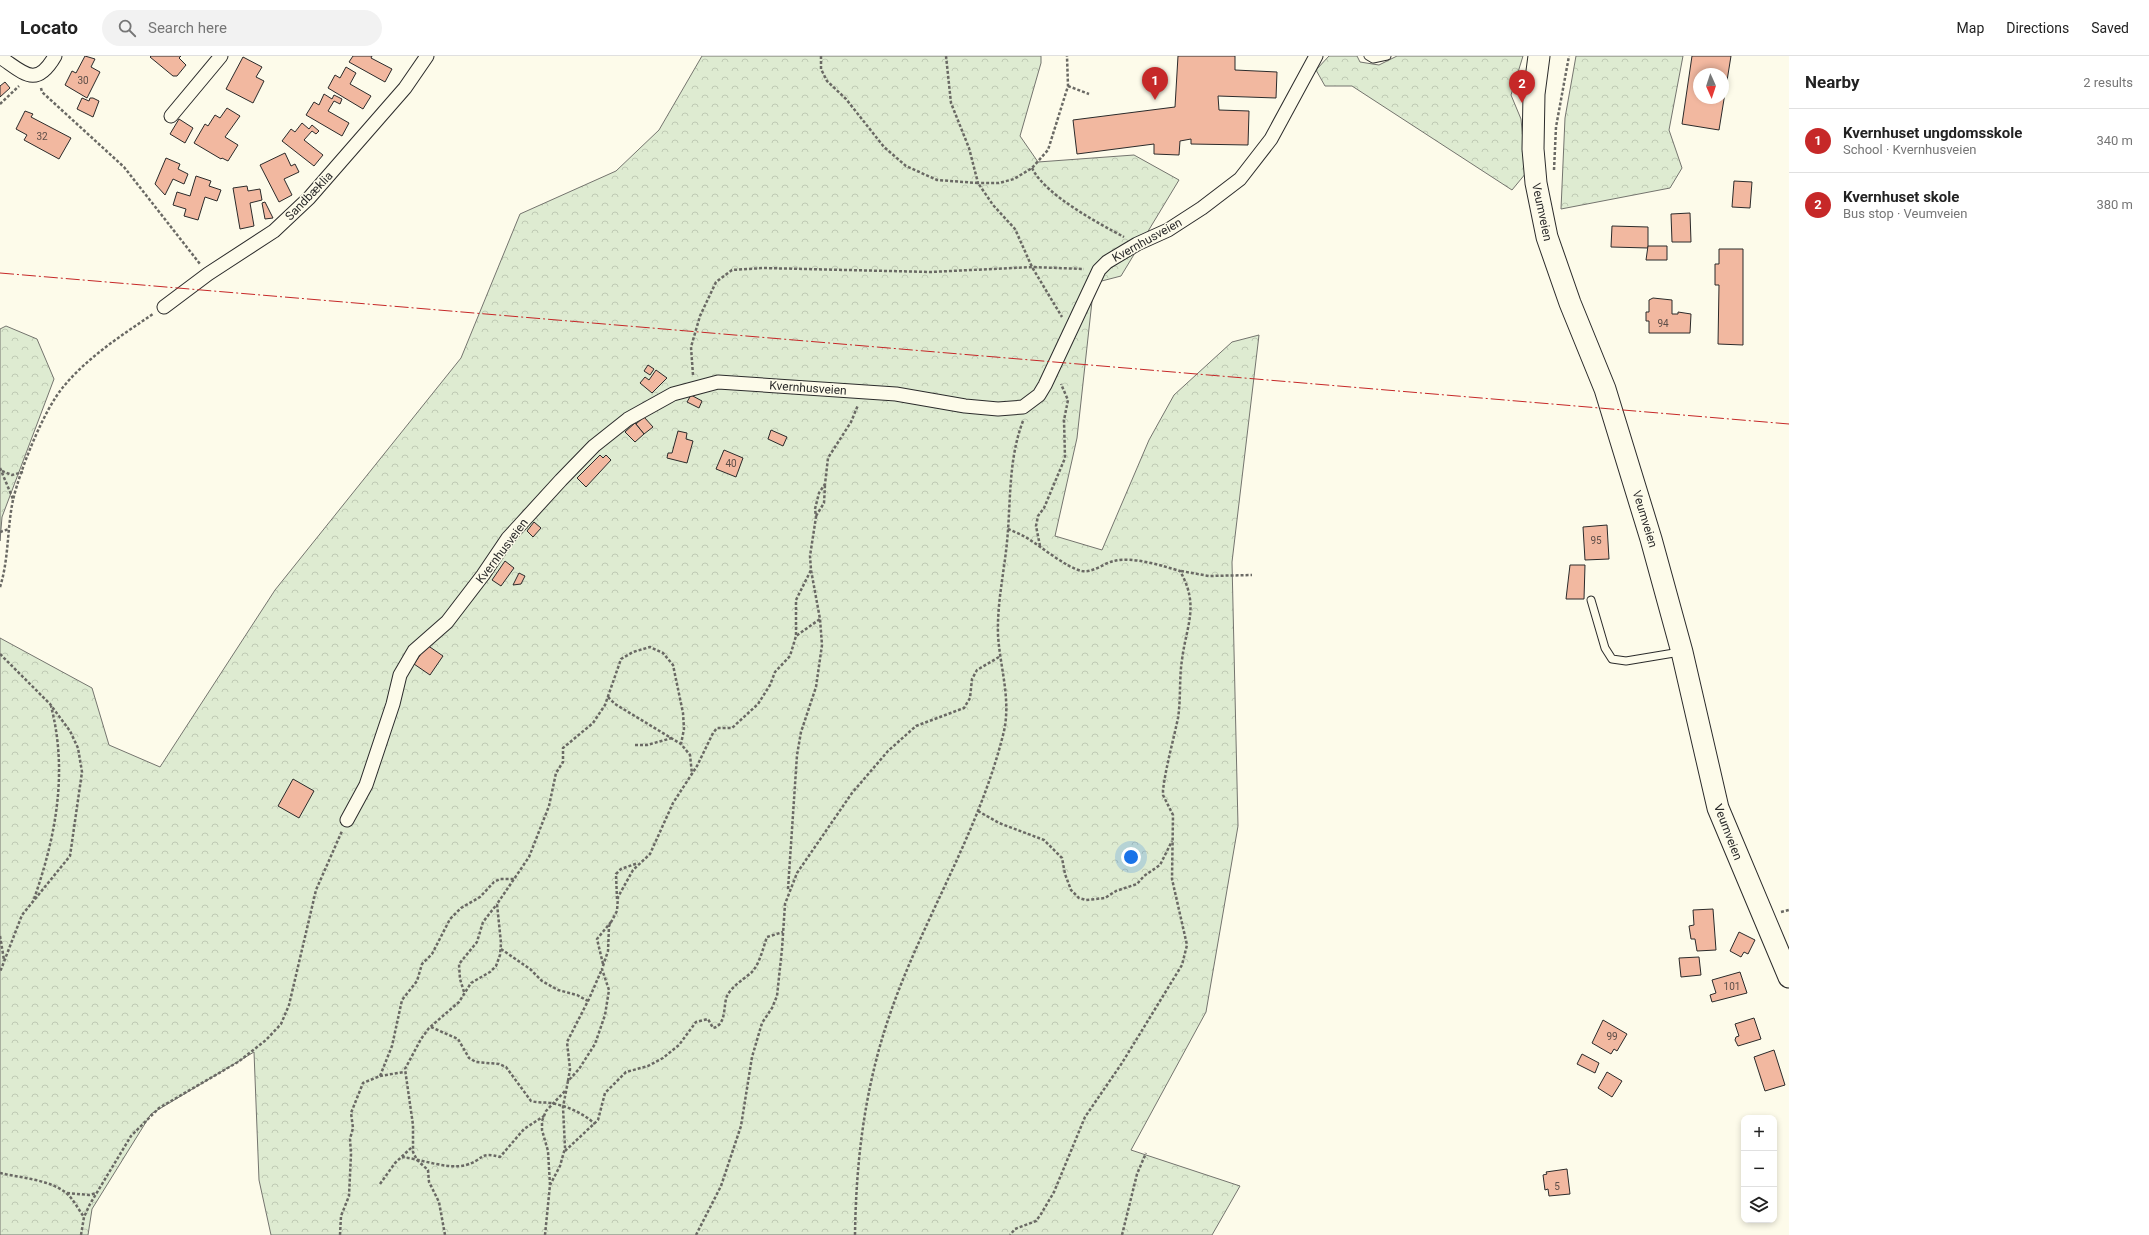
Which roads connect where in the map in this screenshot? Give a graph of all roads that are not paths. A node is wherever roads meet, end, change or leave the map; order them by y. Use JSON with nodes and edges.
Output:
{"nodes":[{"id":1,"x":55,"y":56,"type":"edge"},
{"id":2,"x":221,"y":56,"type":"edge"},
{"id":3,"x":427,"y":56,"type":"edge"},
{"id":4,"x":1316,"y":56,"type":"edge"},
{"id":5,"x":1368,"y":56,"type":"edge"},
{"id":6,"x":1387,"y":56,"type":"edge"},
{"id":7,"x":1539,"y":56,"type":"edge"},
{"id":8,"x":0,"y":57,"type":"edge"},
{"id":9,"x":171,"y":116,"type":"dead end"},
{"id":10,"x":164,"y":307,"type":"road end"},
{"id":11,"x":1591,"y":600,"type":"dead end"},
{"id":12,"x":1682,"y":652,"type":"junction"},
{"id":13,"x":347,"y":820,"type":"road end"},
{"id":14,"x":1789,"y":977,"type":"edge"}],
"edges":[{"from":1,"to":8,"type":"street"},
{"from":2,"to":9,"type":"street"},
{"from":3,"to":10,"type":"street","name":"Sandbæklia"},
{"from":4,"to":13,"type":"street","name":"Kvernhusveien"},
{"from":5,"to":6,"type":"lane"},
{"from":7,"to":12,"type":"main road","name":"Veumveien"},
{"from":11,"to":12,"type":"lane"},
{"from":12,"to":14,"type":"main road","name":"Veumveien"}]}
